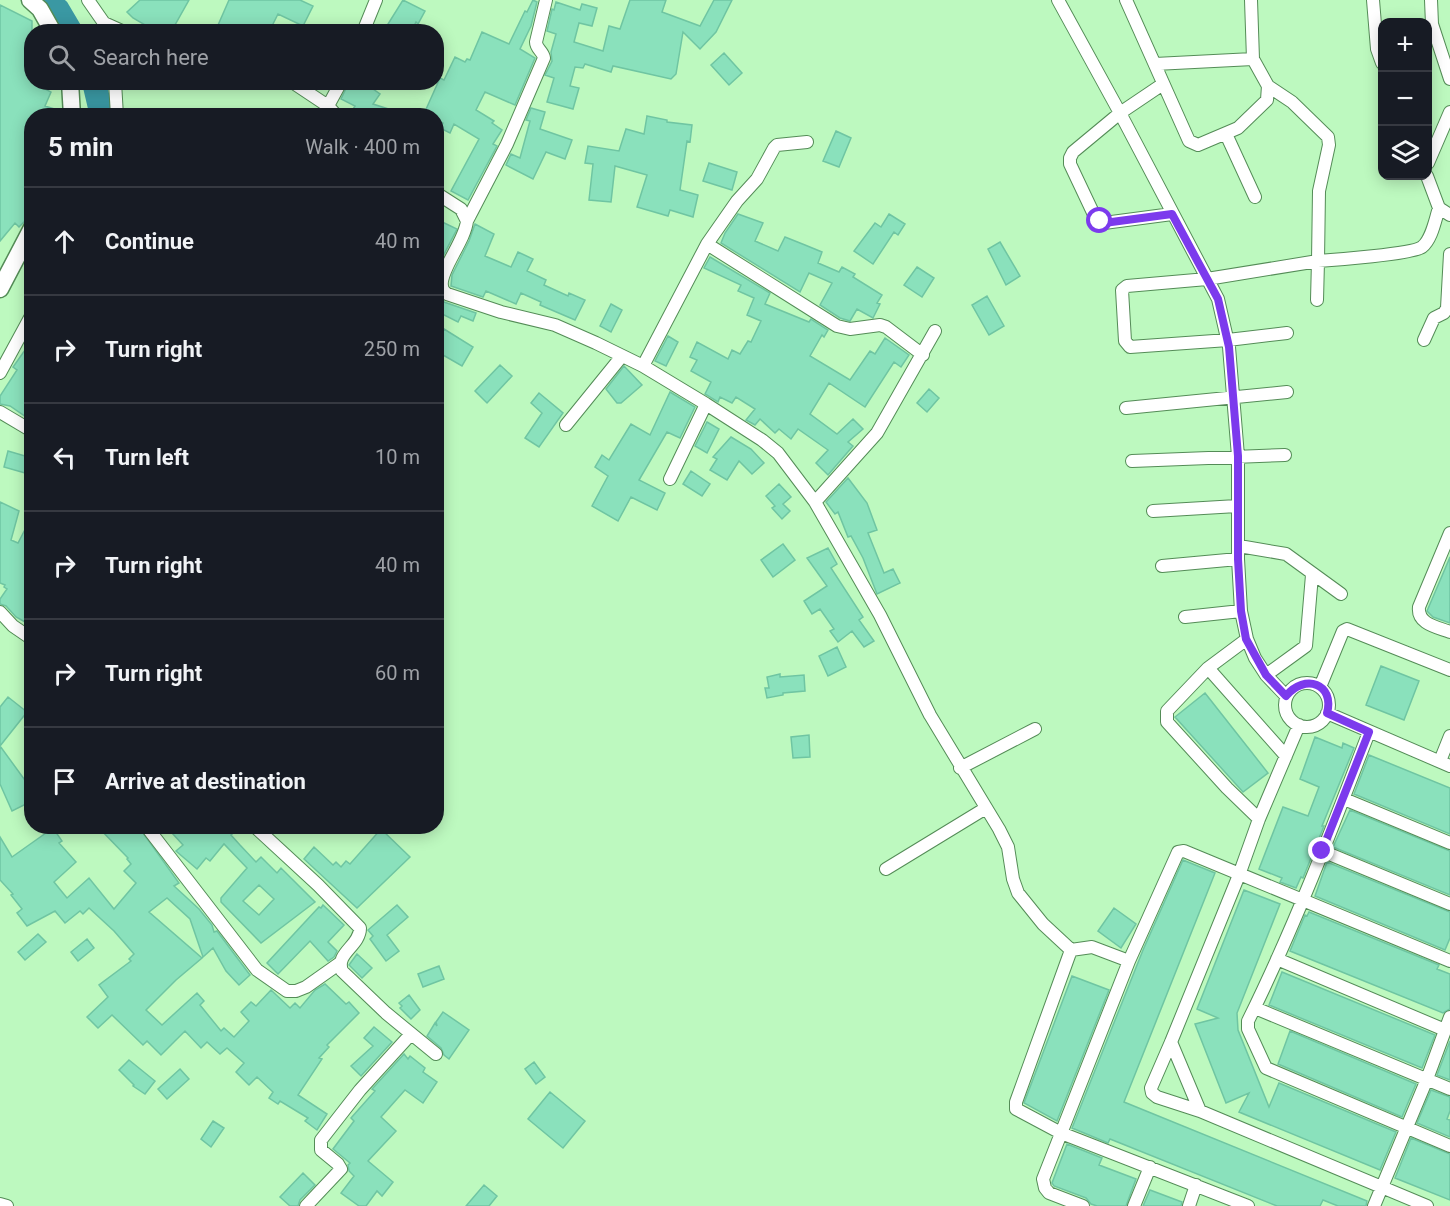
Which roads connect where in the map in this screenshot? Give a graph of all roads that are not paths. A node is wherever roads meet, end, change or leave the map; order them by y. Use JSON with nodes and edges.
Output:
{"nodes":[{"id":1,"x":30,"y":0,"type":"edge"},
{"id":2,"x":88,"y":0,"type":"edge"},
{"id":3,"x":376,"y":0,"type":"edge"},
{"id":4,"x":546,"y":0,"type":"edge"},
{"id":5,"x":1058,"y":0,"type":"edge"},
{"id":6,"x":1126,"y":0,"type":"edge"},
{"id":7,"x":1251,"y":0,"type":"edge"},
{"id":8,"x":1373,"y":0,"type":"edge"},
{"id":9,"x":1431,"y":0,"type":"edge"},
{"id":10,"x":48,"y":24,"type":"edge"},
{"id":11,"x":103,"y":24,"type":"edge"},
{"id":12,"x":366,"y":24,"type":"edge"},
{"id":13,"x":1378,"y":50,"type":"edge"},
{"id":14,"x":1253,"y":59,"type":"junction"},
{"id":15,"x":1155,"y":64,"type":"junction"},
{"id":16,"x":1450,"y":79,"type":"edge"},
{"id":17,"x":1162,"y":84,"type":"junction"},
{"id":18,"x":1268,"y":86,"type":"junction"},
{"id":19,"x":70,"y":90,"type":"edge"},
{"id":20,"x":115,"y":90,"type":"edge"},
{"id":21,"x":303,"y":90,"type":"edge"},
{"id":22,"x":339,"y":90,"type":"edge"},
{"id":23,"x":72,"y":108,"type":"edge"},
{"id":24,"x":117,"y":108,"type":"edge"},
{"id":25,"x":329,"y":108,"type":"edge"},
{"id":26,"x":334,"y":108,"type":"edge"},
{"id":27,"x":1450,"y":112,"type":"edge"},
{"id":28,"x":1120,"y":113,"type":"junction"},
{"id":29,"x":1226,"y":134,"type":"junction"},
{"id":30,"x":807,"y":142,"type":"dead end"},
{"id":31,"x":1432,"y":154,"type":"edge"},
{"id":32,"x":1429,"y":180,"type":"edge"},
{"id":33,"x":1256,"y":197,"type":"dead end"},
{"id":34,"x":444,"y":198,"type":"edge"},
{"id":35,"x":1444,"y":212,"type":"edge"},
{"id":36,"x":1172,"y":214,"type":"junction"},
{"id":37,"x":467,"y":221,"type":"junction"},
{"id":38,"x":24,"y":243,"type":"edge"},
{"id":39,"x":707,"y":244,"type":"junction"},
{"id":40,"x":1450,"y":254,"type":"edge"},
{"id":41,"x":1318,"y":261,"type":"junction"},
{"id":42,"x":444,"y":273,"type":"edge"},
{"id":43,"x":1207,"y":279,"type":"junction"},
{"id":44,"x":0,"y":289,"type":"edge"},
{"id":45,"x":444,"y":289,"type":"edge"},
{"id":46,"x":1317,"y":300,"type":"dead end"},
{"id":47,"x":24,"y":330,"type":"edge"},
{"id":48,"x":935,"y":331,"type":"dead end"},
{"id":49,"x":1287,"y":333,"type":"dead end"},
{"id":50,"x":1228,"y":340,"type":"junction"},
{"id":51,"x":1424,"y":340,"type":"dead end"},
{"id":52,"x":922,"y":355,"type":"junction"},
{"id":53,"x":622,"y":356,"type":"junction"},
{"id":54,"x":643,"y":366,"type":"junction"},
{"id":55,"x":0,"y":374,"type":"edge"},
{"id":56,"x":1287,"y":392,"type":"dead end"},
{"id":57,"x":1233,"y":397,"type":"junction"},
{"id":58,"x":706,"y":404,"type":"junction"},
{"id":59,"x":1126,"y":408,"type":"dead end"},
{"id":60,"x":0,"y":412,"type":"edge"},
{"id":61,"x":566,"y":425,"type":"dead end"},
{"id":62,"x":24,"y":426,"type":"edge"},
{"id":63,"x":1284,"y":455,"type":"dead end"},
{"id":64,"x":1238,"y":456,"type":"junction"},
{"id":65,"x":1132,"y":460,"type":"dead end"},
{"id":66,"x":670,"y":479,"type":"dead end"},
{"id":67,"x":815,"y":502,"type":"junction"},
{"id":68,"x":1238,"y":506,"type":"junction"},
{"id":69,"x":1153,"y":511,"type":"dead end"},
{"id":70,"x":1450,"y":532,"type":"edge"},
{"id":71,"x":1239,"y":553,"type":"junction"},
{"id":72,"x":1162,"y":566,"type":"dead end"},
{"id":73,"x":1312,"y":574,"type":"junction"},
{"id":74,"x":1341,"y":594,"type":"dead end"},
{"id":75,"x":1241,"y":611,"type":"junction"},
{"id":76,"x":0,"y":612,"type":"edge"},
{"id":77,"x":1185,"y":617,"type":"dead end"},
{"id":78,"x":1450,"y":632,"type":"edge"},
{"id":79,"x":24,"y":634,"type":"edge"},
{"id":80,"x":1246,"y":639,"type":"junction"},
{"id":81,"x":1208,"y":668,"type":"junction"},
{"id":82,"x":1450,"y":670,"type":"edge"},
{"id":83,"x":1266,"y":675,"type":"junction"},
{"id":84,"x":1320,"y":687,"type":"junction"},
{"id":85,"x":1286,"y":696,"type":"junction"},
{"id":86,"x":1327,"y":713,"type":"junction"},
{"id":87,"x":1299,"y":725,"type":"junction"},
{"id":88,"x":1035,"y":729,"type":"dead end"},
{"id":89,"x":1369,"y":732,"type":"junction"},
{"id":90,"x":1450,"y":736,"type":"edge"},
{"id":91,"x":1286,"y":756,"type":"junction"},
{"id":92,"x":1445,"y":764,"type":"edge"},
{"id":93,"x":960,"y":768,"type":"junction"},
{"id":94,"x":1344,"y":799,"type":"junction"},
{"id":95,"x":986,"y":808,"type":"junction"},
{"id":96,"x":1259,"y":819,"type":"junction"},
{"id":97,"x":152,"y":834,"type":"edge"},
{"id":98,"x":263,"y":834,"type":"edge"},
{"id":99,"x":1450,"y":843,"type":"edge"},
{"id":100,"x":1322,"y":851,"type":"junction"},
{"id":101,"x":886,"y":869,"type":"dead end"},
{"id":102,"x":1239,"y":874,"type":"junction"},
{"id":103,"x":1302,"y":900,"type":"junction"},
{"id":104,"x":1450,"y":904,"type":"edge"},
{"id":105,"x":1071,"y":950,"type":"junction"},
{"id":106,"x":1277,"y":959,"type":"junction"},
{"id":107,"x":1129,"y":961,"type":"junction"},
{"id":108,"x":1450,"y":961,"type":"edge"},
{"id":109,"x":340,"y":963,"type":"junction"},
{"id":110,"x":1255,"y":1008,"type":"junction"},
{"id":111,"x":1450,"y":1017,"type":"edge"},
{"id":112,"x":1445,"y":1030,"type":"junction"},
{"id":113,"x":411,"y":1034,"type":"junction"},
{"id":114,"x":1171,"y":1042,"type":"junction"},
{"id":115,"x":436,"y":1054,"type":"dead end"},
{"id":116,"x":1427,"y":1079,"type":"junction"},
{"id":117,"x":1450,"y":1089,"type":"edge"},
{"id":118,"x":1200,"y":1111,"type":"junction"},
{"id":119,"x":1407,"y":1128,"type":"junction"},
{"id":120,"x":1061,"y":1133,"type":"junction"},
{"id":121,"x":1450,"y":1146,"type":"edge"},
{"id":122,"x":1150,"y":1167,"type":"junction"},
{"id":123,"x":1196,"y":1185,"type":"junction"},
{"id":124,"x":1382,"y":1189,"type":"junction"},
{"id":125,"x":0,"y":1204,"type":"edge"},
{"id":126,"x":7,"y":1206,"type":"edge"},
{"id":127,"x":306,"y":1206,"type":"edge"},
{"id":128,"x":1083,"y":1206,"type":"edge"},
{"id":129,"x":1134,"y":1206,"type":"edge"},
{"id":130,"x":1188,"y":1206,"type":"edge"},
{"id":131,"x":1248,"y":1206,"type":"edge"},
{"id":132,"x":1374,"y":1206,"type":"edge"},
{"id":133,"x":1427,"y":1206,"type":"edge"}],
"edges":[{"from":1,"to":10,"type":"street"},
{"from":2,"to":11,"type":"street"},
{"from":3,"to":12,"type":"street"},
{"from":4,"to":37,"type":"street"},
{"from":5,"to":28,"type":"street"},
{"from":6,"to":15,"type":"street"},
{"from":7,"to":14,"type":"street"},
{"from":8,"to":13,"type":"street"},
{"from":9,"to":16,"type":"street"},
{"from":14,"to":15,"type":"street"},
{"from":14,"to":18,"type":"street"},
{"from":15,"to":17,"type":"street"},
{"from":17,"to":28,"type":"street"},
{"from":17,"to":29,"type":"street"},
{"from":18,"to":29,"type":"street"},
{"from":18,"to":41,"type":"street"},
{"from":19,"to":23,"type":"street"},
{"from":20,"to":24,"type":"street"},
{"from":21,"to":25,"type":"street"},
{"from":22,"to":26,"type":"street"},
{"from":27,"to":31,"type":"street"},
{"from":28,"to":36,"type":"street"},
{"from":28,"to":36,"type":"street"},
{"from":29,"to":33,"type":"street"},
{"from":30,"to":39,"type":"street"},
{"from":32,"to":35,"type":"street"},
{"from":34,"to":37,"type":"street"},
{"from":35,"to":41,"type":"street"},
{"from":36,"to":43,"type":"street"},
{"from":37,"to":42,"type":"street"},
{"from":38,"to":44,"type":"street"},
{"from":39,"to":52,"type":"street"},
{"from":39,"to":54,"type":"street"},
{"from":40,"to":51,"type":"street"},
{"from":41,"to":43,"type":"street"},
{"from":41,"to":46,"type":"street"},
{"from":43,"to":50,"type":"street"},
{"from":43,"to":50,"type":"street"},
{"from":45,"to":53,"type":"street"},
{"from":47,"to":55,"type":"street"},
{"from":48,"to":52,"type":"street"},
{"from":49,"to":50,"type":"street"},
{"from":50,"to":57,"type":"street"},
{"from":52,"to":67,"type":"street"},
{"from":53,"to":54,"type":"street"},
{"from":53,"to":61,"type":"street"},
{"from":54,"to":58,"type":"street"},
{"from":56,"to":57,"type":"street"},
{"from":57,"to":59,"type":"street"},
{"from":57,"to":64,"type":"street"},
{"from":58,"to":66,"type":"street"},
{"from":58,"to":67,"type":"street"},
{"from":60,"to":62,"type":"street"},
{"from":63,"to":64,"type":"street"},
{"from":64,"to":65,"type":"street"},
{"from":64,"to":68,"type":"street"},
{"from":67,"to":93,"type":"street"},
{"from":68,"to":69,"type":"street"},
{"from":68,"to":71,"type":"street"},
{"from":70,"to":78,"type":"street"},
{"from":71,"to":72,"type":"street"},
{"from":71,"to":73,"type":"street"},
{"from":71,"to":75,"type":"street"},
{"from":73,"to":74,"type":"street"},
{"from":73,"to":83,"type":"street"},
{"from":75,"to":77,"type":"street"},
{"from":75,"to":80,"type":"street"},
{"from":76,"to":79,"type":"street"},
{"from":80,"to":81,"type":"street"},
{"from":80,"to":83,"type":"street"},
{"from":81,"to":91,"type":"street"},
{"from":81,"to":96,"type":"street"},
{"from":82,"to":84,"type":"street"},
{"from":83,"to":85,"type":"street"},
{"from":84,"to":85,"type":"street"},
{"from":84,"to":86,"type":"street"},
{"from":85,"to":87,"type":"street"},
{"from":86,"to":87,"type":"street"},
{"from":86,"to":89,"type":"street"},
{"from":87,"to":91,"type":"street"},
{"from":88,"to":93,"type":"street"},
{"from":89,"to":92,"type":"street"},
{"from":89,"to":94,"type":"street"},
{"from":90,"to":92,"type":"street"},
{"from":91,"to":96,"type":"street"},
{"from":93,"to":95,"type":"street"},
{"from":94,"to":99,"type":"street"},
{"from":94,"to":100,"type":"street"},
{"from":95,"to":101,"type":"street"},
{"from":95,"to":105,"type":"street"},
{"from":96,"to":102,"type":"street"},
{"from":97,"to":109,"type":"street"},
{"from":98,"to":109,"type":"street"},
{"from":100,"to":103,"type":"street"},
{"from":100,"to":104,"type":"street"},
{"from":102,"to":103,"type":"street"},
{"from":102,"to":107,"type":"street"},
{"from":102,"to":114,"type":"street"},
{"from":103,"to":106,"type":"street"},
{"from":103,"to":108,"type":"street"},
{"from":105,"to":107,"type":"street"},
{"from":105,"to":120,"type":"street"},
{"from":106,"to":110,"type":"street"},
{"from":106,"to":112,"type":"street"},
{"from":107,"to":120,"type":"street"},
{"from":109,"to":113,"type":"street"},
{"from":110,"to":116,"type":"street"},
{"from":110,"to":119,"type":"street"},
{"from":111,"to":112,"type":"street"},
{"from":112,"to":116,"type":"street"},
{"from":113,"to":115,"type":"street"},
{"from":113,"to":127,"type":"street"},
{"from":114,"to":118,"type":"street"},
{"from":114,"to":118,"type":"street"},
{"from":116,"to":117,"type":"street"},
{"from":116,"to":119,"type":"street"},
{"from":118,"to":124,"type":"street"},
{"from":119,"to":121,"type":"street"},
{"from":119,"to":124,"type":"street"},
{"from":120,"to":122,"type":"street"},
{"from":120,"to":128,"type":"street"},
{"from":122,"to":123,"type":"street"},
{"from":122,"to":129,"type":"street"},
{"from":123,"to":130,"type":"street"},
{"from":123,"to":131,"type":"street"},
{"from":124,"to":132,"type":"street"},
{"from":124,"to":133,"type":"street"},
{"from":125,"to":126,"type":"street"}]}
